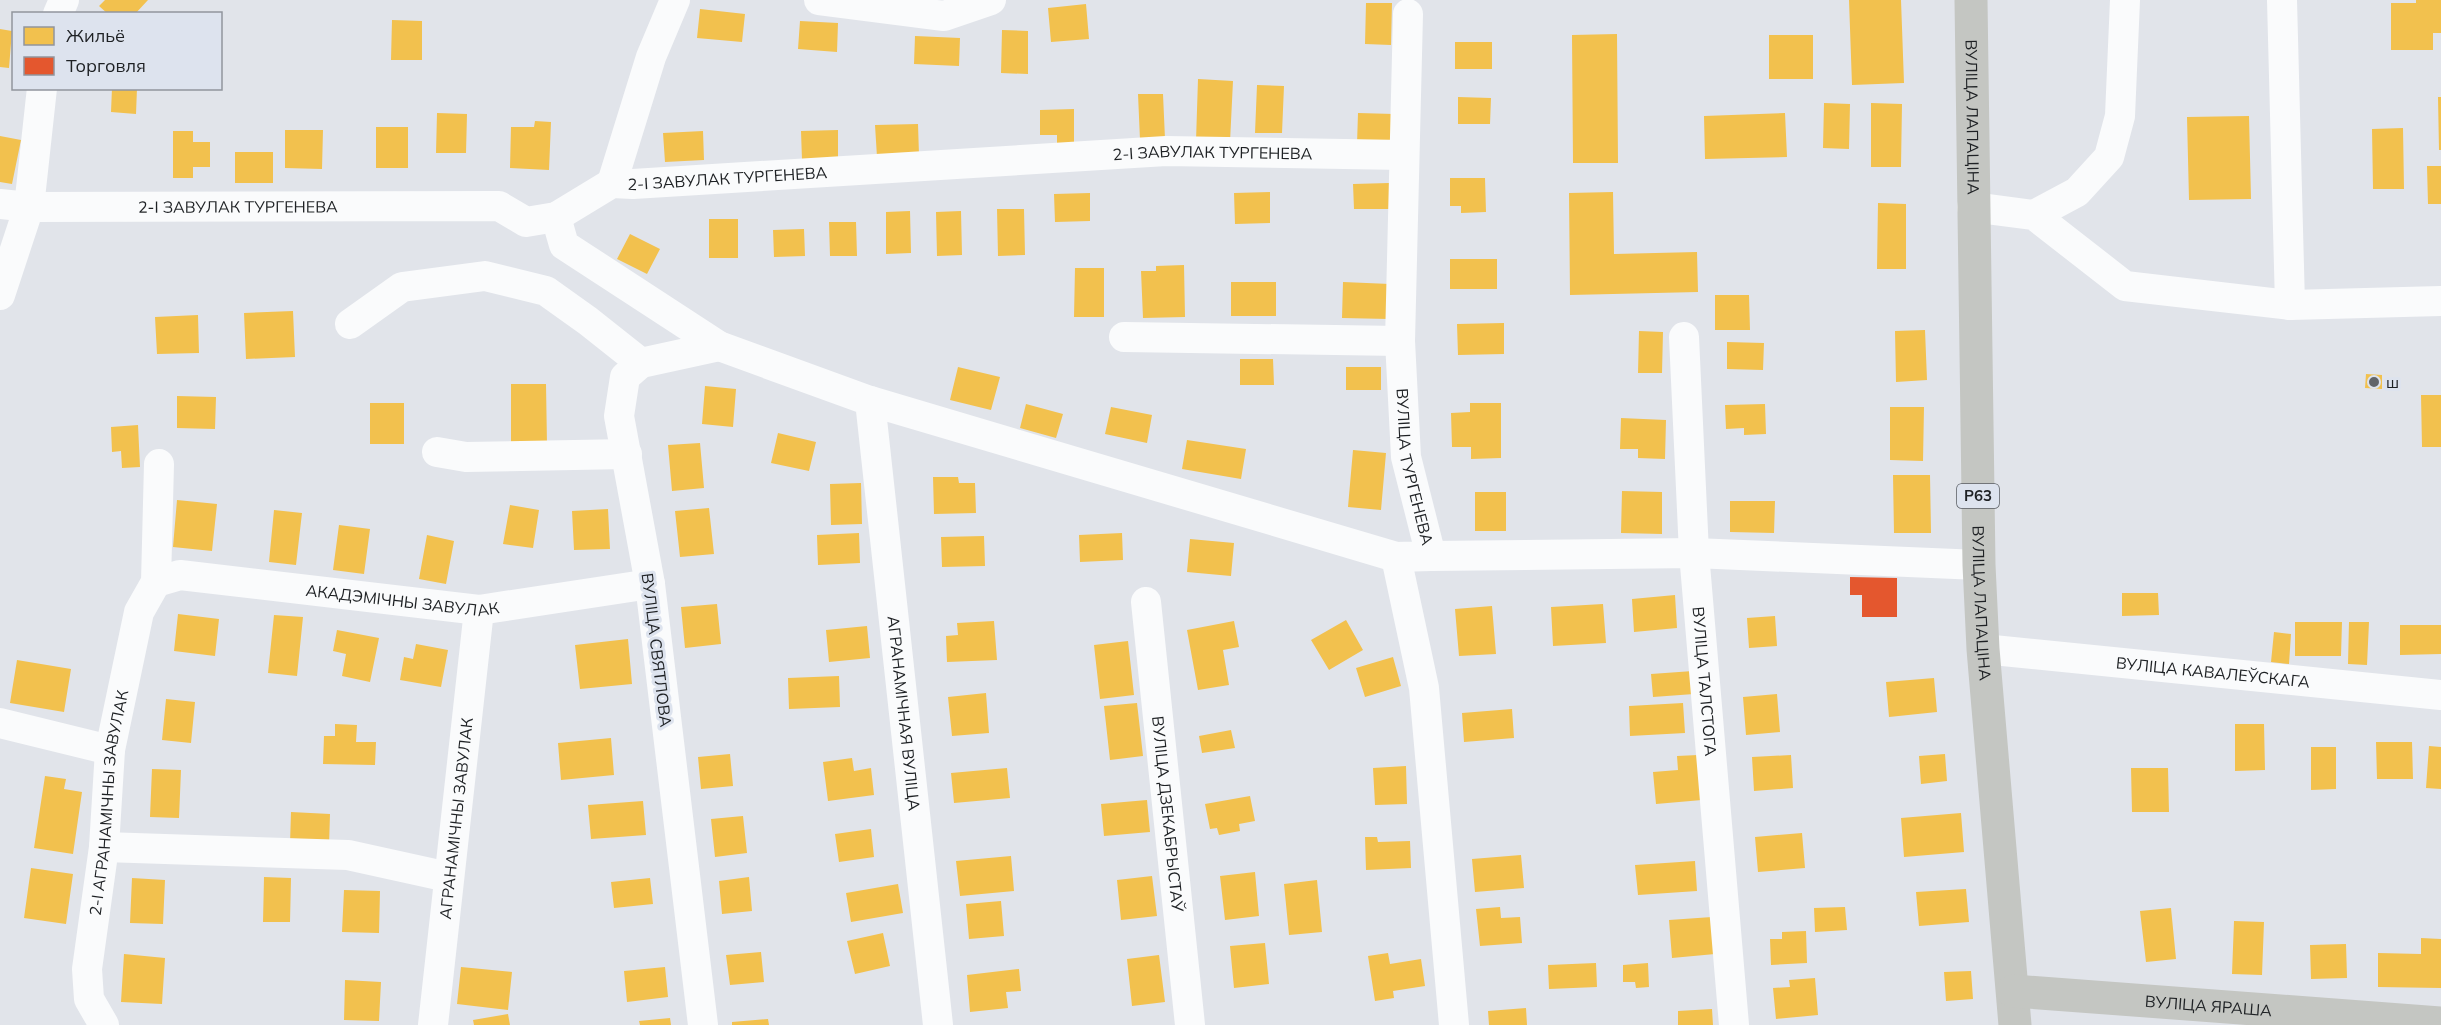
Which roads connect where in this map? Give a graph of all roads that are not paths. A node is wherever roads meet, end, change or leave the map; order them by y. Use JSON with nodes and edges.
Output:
{"nodes":[{"id":1,"x":675,"y":0,"type":"edge"},
{"id":2,"x":819,"y":0,"type":"edge"},
{"id":3,"x":991,"y":0,"type":"edge"},
{"id":4,"x":1971,"y":0,"type":"edge"},
{"id":5,"x":2125,"y":0,"type":"edge"},
{"id":6,"x":2282,"y":0,"type":"edge"},
{"id":7,"x":1408,"y":14,"type":"dead end"},
{"id":8,"x":42,"y":90,"type":"edge"},
{"id":9,"x":1404,"y":155,"type":"junction"},
{"id":10,"x":612,"y":183,"type":"junction"},
{"id":11,"x":0,"y":204,"type":"edge"},
{"id":12,"x":29,"y":207,"type":"junction"},
{"id":13,"x":1972,"y":207,"type":"junction"},
{"id":14,"x":2034,"y":215,"type":"junction"},
{"id":15,"x":556,"y":217,"type":"junction"},
{"id":16,"x":0,"y":295,"type":"edge"},
{"id":17,"x":2441,"y":301,"type":"edge"},
{"id":18,"x":2290,"y":305,"type":"junction"},
{"id":19,"x":350,"y":324,"type":"dead end"},
{"id":20,"x":1124,"y":337,"type":"dead end"},
{"id":21,"x":1684,"y":337,"type":"dead end"},
{"id":22,"x":1400,"y":341,"type":"junction"},
{"id":23,"x":718,"y":346,"type":"junction"},
{"id":24,"x":641,"y":363,"type":"junction"},
{"id":25,"x":870,"y":401,"type":"junction"},
{"id":26,"x":436,"y":452,"type":"dead end"},
{"id":27,"x":627,"y":454,"type":"junction"},
{"id":28,"x":159,"y":464,"type":"dead end"},
{"id":29,"x":1694,"y":553,"type":"junction"},
{"id":30,"x":1431,"y":556,"type":"junction"},
{"id":31,"x":1396,"y":557,"type":"junction"},
{"id":32,"x":1979,"y":565,"type":"junction"},
{"id":33,"x":156,"y":582,"type":"junction"},
{"id":34,"x":650,"y":584,"type":"junction"},
{"id":35,"x":1146,"y":602,"type":"dead end"},
{"id":36,"x":479,"y":610,"type":"junction"},
{"id":37,"x":1983,"y":648,"type":"junction"},
{"id":38,"x":2441,"y":695,"type":"edge"},
{"id":39,"x":0,"y":723,"type":"edge"},
{"id":40,"x":110,"y":750,"type":"junction"},
{"id":41,"x":104,"y":847,"type":"junction"},
{"id":42,"x":448,"y":877,"type":"junction"},
{"id":43,"x":2013,"y":991,"type":"junction"},
{"id":44,"x":2441,"y":1023,"type":"edge"},
{"id":45,"x":104,"y":1025,"type":"edge"},
{"id":46,"x":433,"y":1025,"type":"edge"},
{"id":47,"x":703,"y":1025,"type":"edge"},
{"id":48,"x":938,"y":1025,"type":"edge"},
{"id":49,"x":1190,"y":1025,"type":"edge"},
{"id":50,"x":1454,"y":1025,"type":"edge"},
{"id":51,"x":1734,"y":1025,"type":"edge"},
{"id":52,"x":2015,"y":1025,"type":"edge"}],
"edges":[{"from":1,"to":10,"type":"street"},
{"from":2,"to":3,"type":"street"},
{"from":4,"to":13,"type":"main road","name":"ВУЛІЦА ЛАПАЦІНА","number":"Р63"},
{"from":5,"to":14,"type":"street"},
{"from":6,"to":18,"type":"street"},
{"from":7,"to":9,"type":"street","name":"ВУЛІЦА ТУРГЕНЕВА"},
{"from":8,"to":12,"type":"street"},
{"from":9,"to":10,"type":"street","name":"2-І ЗАВУЛАК ТУРГЕНЕВА"},
{"from":9,"to":22,"type":"street","name":"ВУЛІЦА ТУРГЕНЕВА"},
{"from":10,"to":15,"type":"street","name":"2-І ЗАВУЛАК ТУРГЕНЕВА"},
{"from":11,"to":12,"type":"street","name":"2-І ЗАВУЛАК ТУРГЕНЕВА"},
{"from":12,"to":15,"type":"street","name":"2-І ЗАВУЛАК ТУРГЕНЕВА"},
{"from":12,"to":16,"type":"street"},
{"from":13,"to":14,"type":"street"},
{"from":13,"to":32,"type":"main road","name":"ВУЛІЦА ЛАПАЦІНА","number":"Р63"},
{"from":14,"to":18,"type":"street"},
{"from":15,"to":23,"type":"street","name":"ВУЛІЦА ТУРГЕНЕВА"},
{"from":17,"to":18,"type":"street"},
{"from":19,"to":24,"type":"street"},
{"from":20,"to":22,"type":"street"},
{"from":21,"to":29,"type":"street","name":"ВУЛІЦА ТАЛСТОГА"},
{"from":22,"to":30,"type":"street","name":"ВУЛІЦА ТУРГЕНЕВА"},
{"from":23,"to":24,"type":"street"},
{"from":23,"to":25,"type":"street","name":"ВУЛІЦА ТУРГЕНЕВА"},
{"from":24,"to":27,"type":"street","name":"ВУЛІЦА СВЯТЛОВА"},
{"from":25,"to":31,"type":"street","name":"ВУЛІЦА ТУРГЕНЕВА"},
{"from":25,"to":48,"type":"street","name":"АГРАНАМІЧНАЯ ВУЛІЦА"},
{"from":26,"to":27,"type":"street"},
{"from":27,"to":34,"type":"street","name":"ВУЛІЦА СВЯТЛОВА"},
{"from":28,"to":33,"type":"street"},
{"from":29,"to":30,"type":"street"},
{"from":29,"to":32,"type":"street"},
{"from":29,"to":51,"type":"street","name":"ВУЛІЦА ТАЛСТОГА"},
{"from":30,"to":31,"type":"street","name":"ВУЛІЦА ТУРГЕНЕВА"},
{"from":31,"to":50,"type":"street"},
{"from":32,"to":37,"type":"main road","name":"ВУЛІЦА ЛАПАЦІНА","number":"Р63"},
{"from":33,"to":36,"type":"street","name":"АКАДЭМІЧНЫ ЗАВУЛАК"},
{"from":33,"to":40,"type":"street","name":"2-І АГРАНАМІЧНЫ ЗАВУЛАК"},
{"from":34,"to":36,"type":"street","name":"АКАДЭМІЧНЫ ЗАВУЛАК"},
{"from":34,"to":47,"type":"street","name":"ВУЛІЦА СВЯТЛОВА"},
{"from":35,"to":49,"type":"street","name":"ВУЛІЦА ДЗЕКАБРЫСТАЎ"},
{"from":36,"to":42,"type":"street","name":"АГРАНАМІЧНЫ ЗАВУЛАК"},
{"from":37,"to":38,"type":"street","name":"ВУЛІЦА КАВАЛЕЎСКАГА"},
{"from":37,"to":43,"type":"main road","name":"ВУЛІЦА ЛАПАЦІНА","number":"Р63"},
{"from":39,"to":40,"type":"street"},
{"from":40,"to":41,"type":"street","name":"2-І АГРАНАМІЧНЫ ЗАВУЛАК"},
{"from":41,"to":42,"type":"street"},
{"from":41,"to":45,"type":"street","name":"2-І АГРАНАМІЧНЫ ЗАВУЛАК"},
{"from":42,"to":46,"type":"street","name":"АГРАНАМІЧНЫ ЗАВУЛАК"},
{"from":43,"to":44,"type":"main road","name":"ВУЛІЦА ЯРАША"},
{"from":43,"to":52,"type":"main road","name":"ВУЛІЦА ЛАПАЦІНА","number":"Р63"}]}
